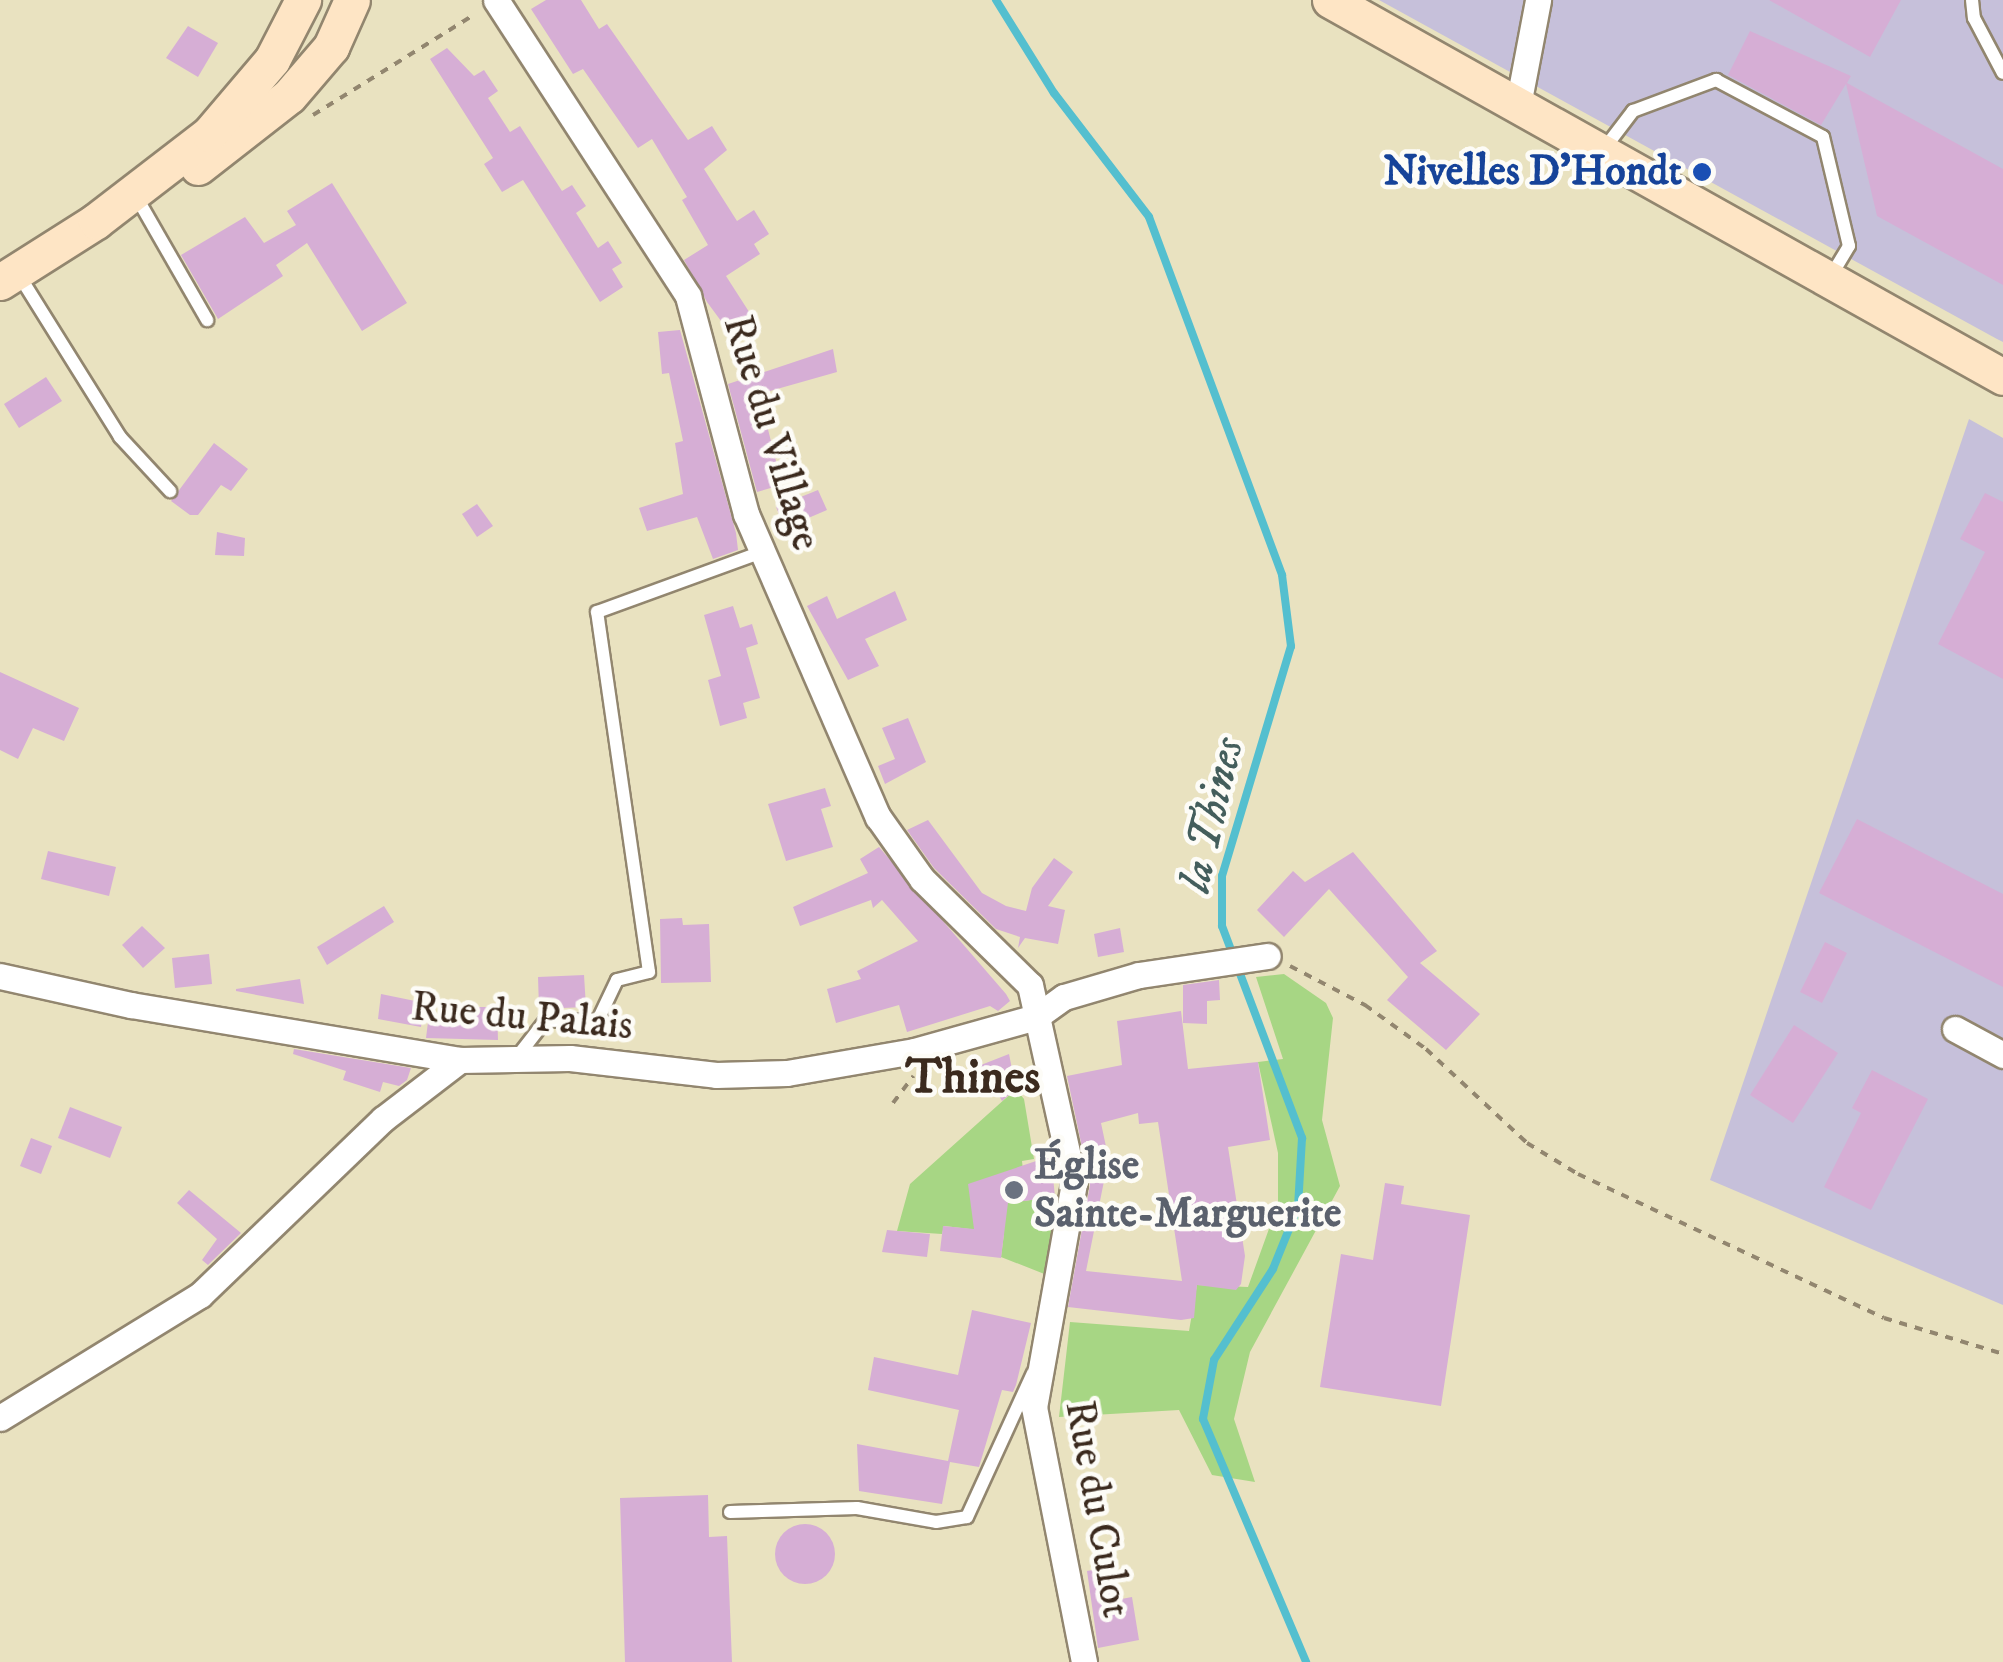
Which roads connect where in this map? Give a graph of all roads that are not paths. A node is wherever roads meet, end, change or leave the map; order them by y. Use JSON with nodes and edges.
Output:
{"nodes":[{"id":1,"x":303,"y":0,"type":"edge"},
{"id":2,"x":352,"y":0,"type":"edge"},
{"id":3,"x":496,"y":0,"type":"edge"},
{"id":4,"x":1330,"y":0,"type":"edge"},
{"id":5,"x":1538,"y":0,"type":"edge"},
{"id":6,"x":1972,"y":0,"type":"edge"},
{"id":7,"x":2003,"y":73,"type":"edge"},
{"id":8,"x":1519,"y":100,"type":"junction"},
{"id":9,"x":239,"y":124,"type":"junction"},
{"id":10,"x":1604,"y":148,"type":"junction"},
{"id":11,"x":142,"y":205,"type":"junction"},
{"id":12,"x":96,"y":220,"type":"junction"},
{"id":13,"x":8,"y":276,"type":"edge"},
{"id":14,"x":1830,"y":278,"type":"junction"},
{"id":15,"x":208,"y":320,"type":"dead end"},
{"id":16,"x":2003,"y":376,"type":"edge"},
{"id":17,"x":170,"y":491,"type":"dead end"},
{"id":18,"x":762,"y":552,"type":"junction"},
{"id":19,"x":1268,"y":956,"type":"road end"},
{"id":20,"x":0,"y":976,"type":"edge"},
{"id":21,"x":1030,"y":985,"type":"junction"},
{"id":22,"x":1064,"y":997,"type":"junction"},
{"id":23,"x":1036,"y":1018,"type":"junction"},
{"id":24,"x":1955,"y":1030,"type":"dead end"},
{"id":25,"x":2003,"y":1055,"type":"edge"},
{"id":26,"x":517,"y":1057,"type":"junction"},
{"id":27,"x":460,"y":1060,"type":"junction"},
{"id":28,"x":1037,"y":1364,"type":"junction"},
{"id":29,"x":0,"y":1418,"type":"edge"},
{"id":30,"x":730,"y":1512,"type":"dead end"},
{"id":31,"x":1084,"y":1662,"type":"edge"}],
"edges":[{"from":1,"to":9,"type":"main road"},
{"from":2,"to":9,"type":"main road"},
{"from":3,"to":18,"type":"street","name":"Rue du Village"},
{"from":4,"to":8,"type":"main road"},
{"from":5,"to":8,"type":"street"},
{"from":6,"to":7,"type":"lane"},
{"from":8,"to":10,"type":"main road"},
{"from":9,"to":11,"type":"main road"},
{"from":9,"to":12,"type":"main road"},
{"from":10,"to":14,"type":"main road"},
{"from":10,"to":14,"type":"lane"},
{"from":11,"to":12,"type":"main road"},
{"from":11,"to":15,"type":"lane"},
{"from":12,"to":13,"type":"main road"},
{"from":13,"to":17,"type":"lane"},
{"from":14,"to":16,"type":"main road"},
{"from":18,"to":21,"type":"street","name":"Rue du Village"},
{"from":18,"to":26,"type":"lane"},
{"from":19,"to":22,"type":"street"},
{"from":20,"to":27,"type":"street","name":"Rue du Palais"},
{"from":21,"to":22,"type":"street","name":"Rue du Village"},
{"from":21,"to":23,"type":"street"},
{"from":22,"to":23,"type":"street"},
{"from":23,"to":26,"type":"street","name":"Rue du Palais"},
{"from":23,"to":28,"type":"street","name":"Rue du Culot"},
{"from":24,"to":25,"type":"street"},
{"from":26,"to":27,"type":"street","name":"Rue du Palais"},
{"from":27,"to":29,"type":"street"},
{"from":28,"to":30,"type":"lane"},
{"from":28,"to":31,"type":"street","name":"Rue du Culot"}]}
